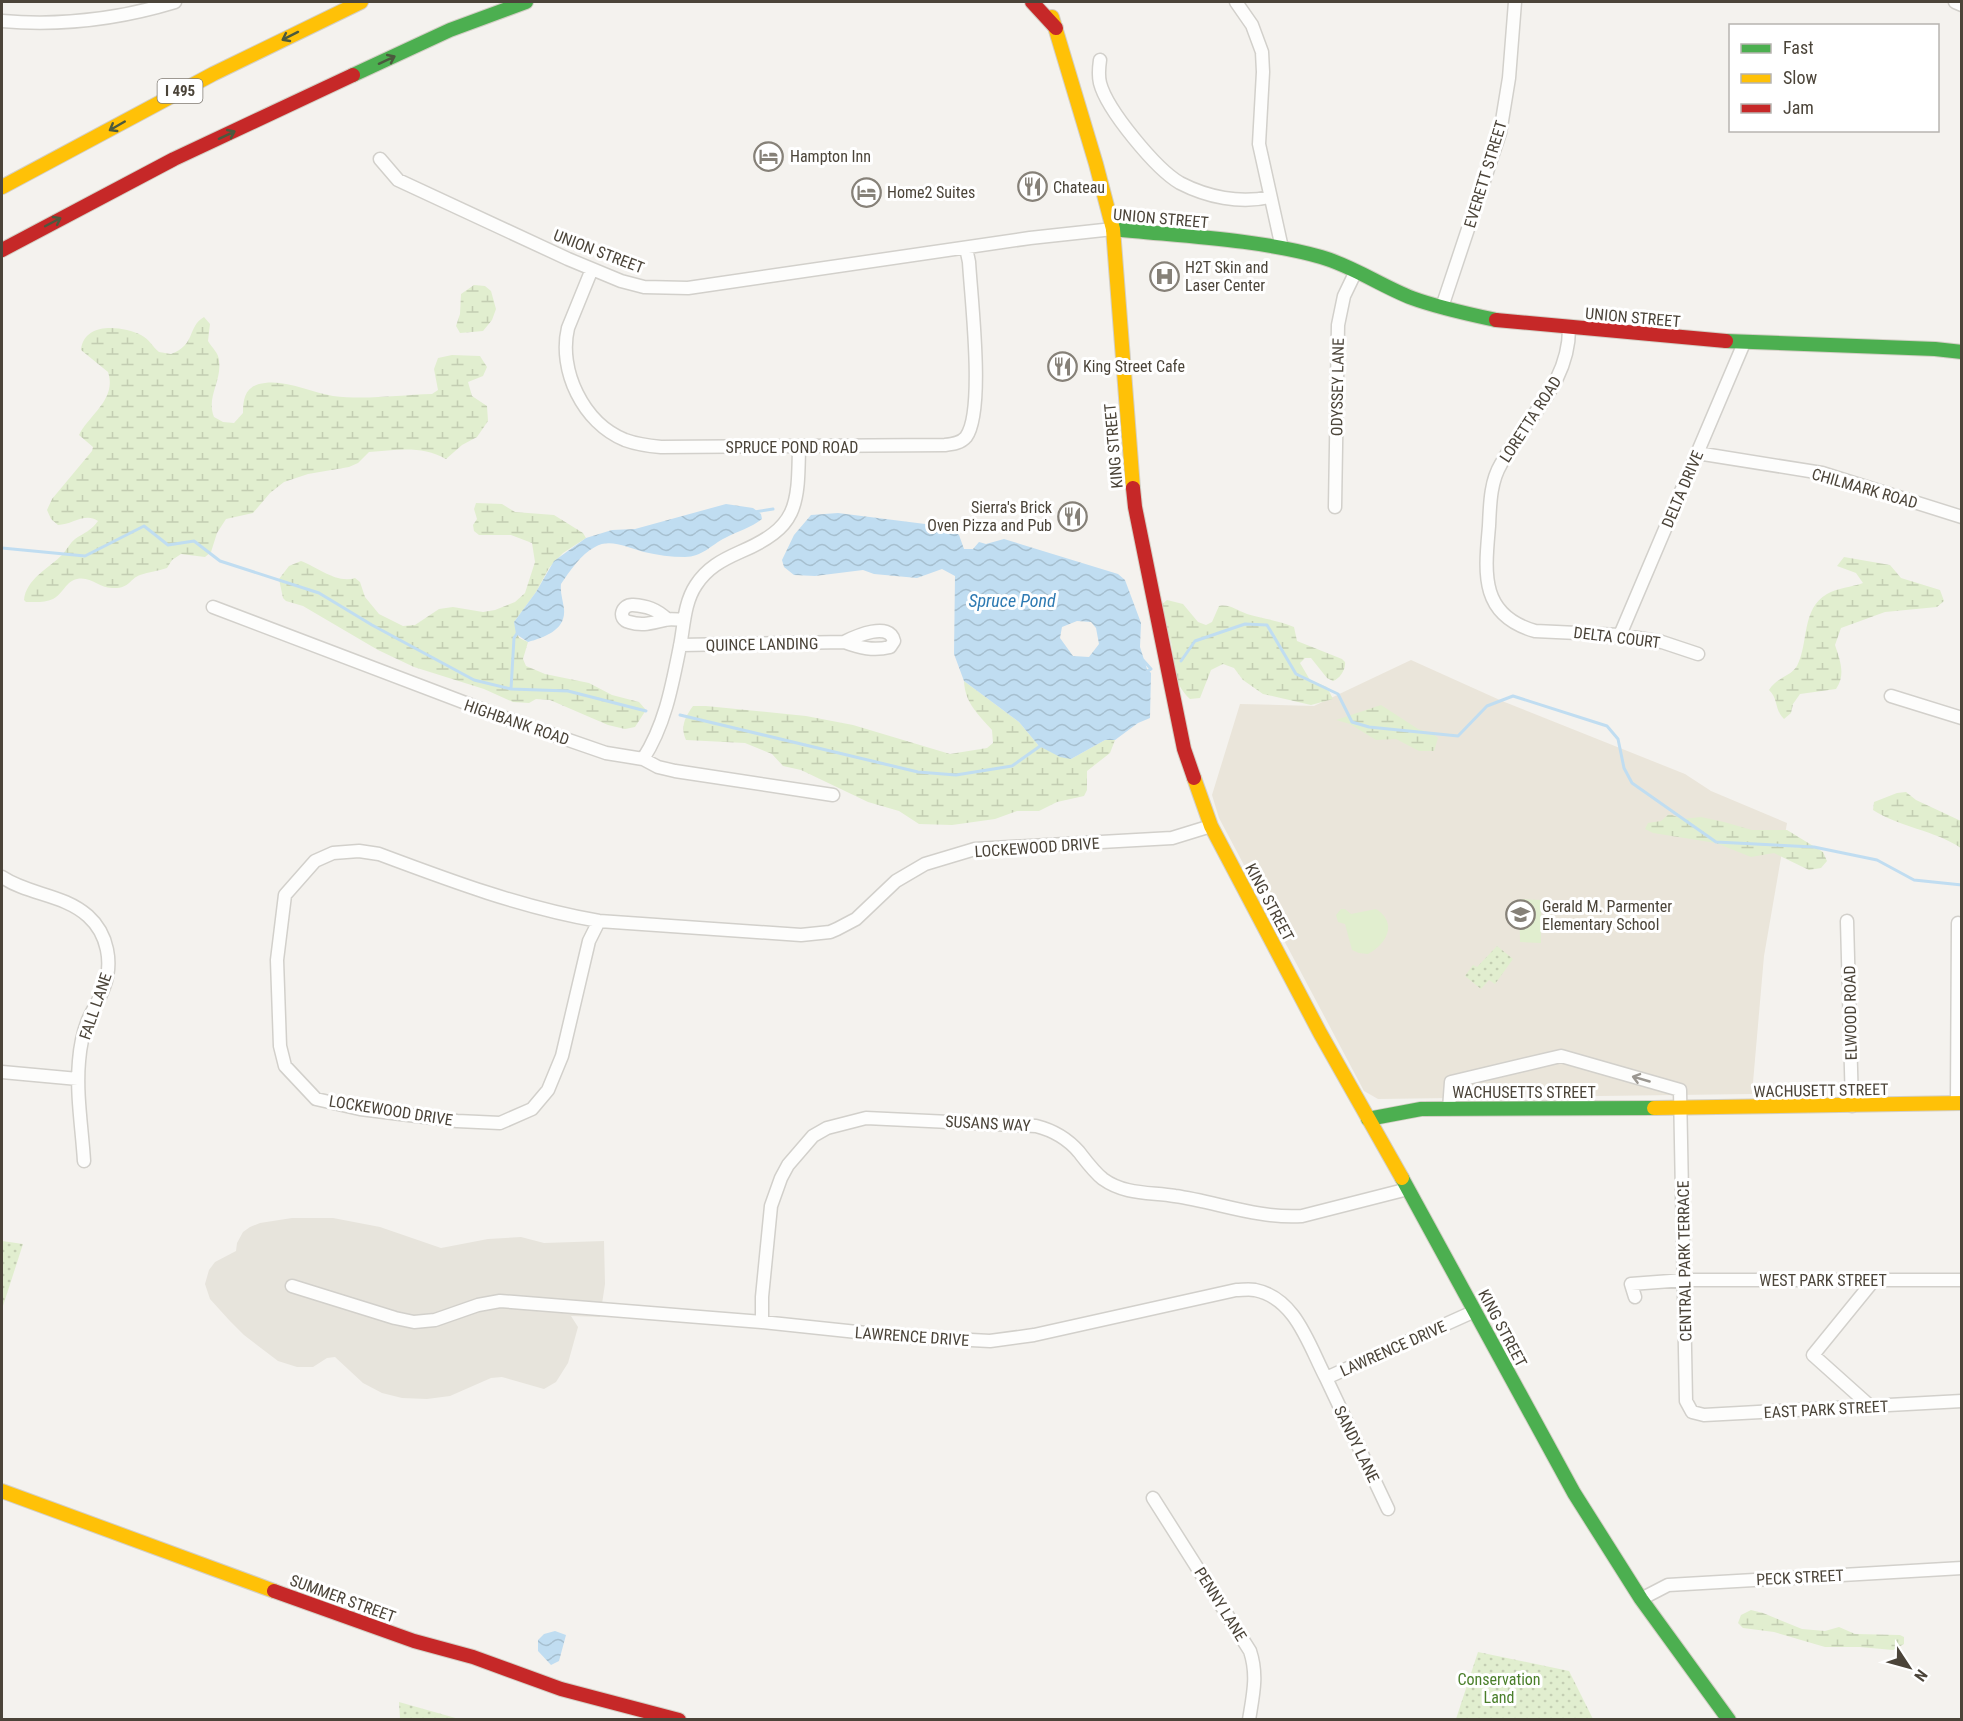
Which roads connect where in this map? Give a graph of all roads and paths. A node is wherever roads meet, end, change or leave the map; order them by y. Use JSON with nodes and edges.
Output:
{"nodes":[{"id":1,"x":175,"y":2,"type":"edge"},
{"id":2,"x":351,"y":2,"type":"edge"},
{"id":3,"x":361,"y":2,"type":"edge"},
{"id":4,"x":526,"y":2,"type":"edge"},
{"id":5,"x":542,"y":2,"type":"edge"},
{"id":6,"x":1032,"y":2,"type":"edge"},
{"id":7,"x":1046,"y":2,"type":"edge"},
{"id":8,"x":1052,"y":2,"type":"edge"},
{"id":9,"x":1236,"y":2,"type":"edge"},
{"id":10,"x":1515,"y":2,"type":"edge"},
{"id":11,"x":1955,"y":2,"type":"edge"},
{"id":12,"x":1962,"y":4,"type":"edge"},
{"id":13,"x":2,"y":21,"type":"edge"},
{"id":14,"x":312,"y":25,"type":"junction"},
{"id":15,"x":1056,"y":28,"type":"junction"},
{"id":16,"x":450,"y":30,"type":"junction"},
{"id":17,"x":1100,"y":60,"type":"dead end"},
{"id":18,"x":380,"y":159,"type":"dead end"},
{"id":19,"x":2,"y":188,"type":"edge"},
{"id":20,"x":1270,"y":197,"type":"junction"},
{"id":21,"x":1113,"y":229,"type":"junction"},
{"id":22,"x":966,"y":248,"type":"junction"},
{"id":23,"x":1282,"y":248,"type":"junction"},
{"id":24,"x":2,"y":250,"type":"edge"},
{"id":25,"x":592,"y":269,"type":"junction"},
{"id":26,"x":1356,"y":271,"type":"junction"},
{"id":27,"x":1442,"y":307,"type":"junction"},
{"id":28,"x":1569,"y":327,"type":"junction"},
{"id":29,"x":1744,"y":343,"type":"junction"},
{"id":30,"x":1961,"y":351,"type":"edge"},
{"id":31,"x":799,"y":447,"type":"junction"},
{"id":32,"x":1697,"y":453,"type":"junction"},
{"id":33,"x":1335,"y":507,"type":"dead end"},
{"id":34,"x":1962,"y":517,"type":"edge"},
{"id":35,"x":213,"y":607,"type":"dead end"},
{"id":36,"x":667,"y":619,"type":"dead end"},
{"id":37,"x":684,"y":620,"type":"junction"},
{"id":38,"x":1535,"y":631,"type":"joint"},
{"id":39,"x":1620,"y":634,"type":"junction"},
{"id":40,"x":844,"y":642,"type":"dead end"},
{"id":41,"x":680,"y":645,"type":"junction"},
{"id":42,"x":1698,"y":654,"type":"dead end"},
{"id":43,"x":1891,"y":696,"type":"dead end"},
{"id":44,"x":1962,"y":718,"type":"edge"},
{"id":45,"x":643,"y":759,"type":"junction"},
{"id":46,"x":832,"y":795,"type":"dead end"},
{"id":47,"x":1211,"y":826,"type":"junction"},
{"id":48,"x":2,"y":878,"type":"edge"},
{"id":49,"x":599,"y":921,"type":"junction"},
{"id":50,"x":1847,"y":921,"type":"dead end"},
{"id":51,"x":1958,"y":923,"type":"dead end"},
{"id":52,"x":2,"y":1072,"type":"edge"},
{"id":53,"x":78,"y":1079,"type":"junction"},
{"id":54,"x":1959,"y":1103,"type":"edge"},
{"id":55,"x":1852,"y":1106,"type":"junction"},
{"id":56,"x":1682,"y":1108,"type":"junction"},
{"id":57,"x":1449,"y":1109,"type":"junction"},
{"id":58,"x":1368,"y":1119,"type":"junction"},
{"id":59,"x":84,"y":1161,"type":"dead end"},
{"id":60,"x":1408,"y":1189,"type":"junction"},
{"id":61,"x":1684,"y":1280,"type":"junction"},
{"id":62,"x":1874,"y":1280,"type":"junction"},
{"id":63,"x":1962,"y":1280,"type":"edge"},
{"id":64,"x":292,"y":1286,"type":"dead end"},
{"id":65,"x":1635,"y":1297,"type":"dead end"},
{"id":66,"x":1475,"y":1311,"type":"junction"},
{"id":67,"x":762,"y":1322,"type":"junction"},
{"id":68,"x":1326,"y":1378,"type":"junction"},
{"id":69,"x":1962,"y":1401,"type":"edge"},
{"id":70,"x":1870,"y":1406,"type":"junction"},
{"id":71,"x":1692,"y":1412,"type":"joint"},
{"id":72,"x":2,"y":1491,"type":"edge"},
{"id":73,"x":1153,"y":1498,"type":"dead end"},
{"id":74,"x":1388,"y":1509,"type":"dead end"},
{"id":75,"x":1962,"y":1568,"type":"edge"},
{"id":76,"x":1641,"y":1599,"type":"junction"},
{"id":77,"x":679,"y":1719,"type":"edge"},
{"id":78,"x":1249,"y":1719,"type":"edge"},
{"id":79,"x":1729,"y":1719,"type":"edge"}],
"edges":[{"from":1,"to":13,"type":"street"},
{"from":2,"to":14,"type":"main road"},
{"from":3,"to":14,"type":"main road","number":"I 495"},
{"from":4,"to":16,"type":"main road"},
{"from":5,"to":16,"type":"main road"},
{"from":6,"to":15,"type":"main road"},
{"from":7,"to":15,"type":"main road","name":"KING STREET"},
{"from":8,"to":15,"type":"main road"},
{"from":9,"to":20,"type":"street"},
{"from":10,"to":27,"type":"street","name":"EVERETT STREET"},
{"from":11,"to":12,"type":"street"},
{"from":14,"to":19,"type":"main road","number":"I 495","one_way":true},
{"from":15,"to":21,"type":"main road","name":"KING STREET"},
{"from":24,"to":16,"type":"main road","one_way":true},
{"from":17,"to":20,"type":"street"},
{"from":18,"to":25,"type":"street","name":"UNION STREET"},
{"from":20,"to":23,"type":"street"},
{"from":21,"to":22,"type":"street","name":"UNION STREET"},
{"from":21,"to":23,"type":"main road","name":"UNION STREET"},
{"from":21,"to":47,"type":"main road","name":"KING STREET"},
{"from":22,"to":25,"type":"street","name":"UNION STREET"},
{"from":22,"to":31,"type":"street","name":"SPRUCE POND ROAD"},
{"from":23,"to":26,"type":"main road","name":"UNION STREET"},
{"from":25,"to":31,"type":"street","name":"SPRUCE POND ROAD"},
{"from":26,"to":27,"type":"main road","name":"UNION STREET"},
{"from":26,"to":33,"type":"street","name":"ODYSSEY LANE"},
{"from":27,"to":28,"type":"main road","name":"UNION STREET"},
{"from":28,"to":29,"type":"main road","name":"UNION STREET"},
{"from":28,"to":38,"type":"street","name":"LORETTA ROAD"},
{"from":29,"to":30,"type":"main road","name":"UNION STREET"},
{"from":29,"to":32,"type":"street","name":"DELTA DRIVE"},
{"from":31,"to":37,"type":"street"},
{"from":32,"to":34,"type":"street","name":"CHILMARK ROAD"},
{"from":32,"to":39,"type":"street","name":"DELTA DRIVE"},
{"from":35,"to":45,"type":"street","name":"HIGHBANK ROAD"},
{"from":36,"to":37,"type":"street"},
{"from":37,"to":41,"type":"street"},
{"from":38,"to":39,"type":"street","name":"DELTA COURT"},
{"from":39,"to":42,"type":"street","name":"DELTA COURT"},
{"from":40,"to":41,"type":"street","name":"QUINCE LANDING"},
{"from":41,"to":45,"type":"street"},
{"from":43,"to":44,"type":"street"},
{"from":45,"to":46,"type":"street","name":"HIGHBANK ROAD"},
{"from":47,"to":49,"type":"street","name":"LOCKEWOOD DRIVE"},
{"from":47,"to":58,"type":"main road","name":"KING STREET"},
{"from":48,"to":53,"type":"street","name":"FALL LANE"},
{"from":49,"to":49,"type":"street","name":"LOCKEWOOD DRIVE"},
{"from":50,"to":55,"type":"street","name":"ELWOOD ROAD"},
{"from":51,"to":54,"type":"street"},
{"from":52,"to":53,"type":"street"},
{"from":53,"to":59,"type":"street","name":"FALL LANE"},
{"from":54,"to":55,"type":"main road","name":"WACHUSETT STREET"},
{"from":55,"to":56,"type":"main road","name":"WACHUSETT STREET"},
{"from":56,"to":57,"type":"main road","name":"WACHUSETTS STREET"},
{"from":56,"to":57,"type":"street","one_way":true},
{"from":56,"to":61,"type":"street","name":"CENTRAL PARK TERRACE"},
{"from":57,"to":58,"type":"main road","name":"WACHUSETTS STREET"},
{"from":58,"to":60,"type":"main road","name":"KING STREET"},
{"from":60,"to":66,"type":"main road","name":"KING STREET"},
{"from":60,"to":67,"type":"street","name":"SUSANS WAY"},
{"from":61,"to":62,"type":"street","name":"WEST PARK STREET"},
{"from":61,"to":65,"type":"street","name":"WEST PARK STREET"},
{"from":61,"to":71,"type":"street","name":"CENTRAL PARK TERRACE"},
{"from":62,"to":63,"type":"street","name":"WEST PARK STREET"},
{"from":62,"to":70,"type":"street"},
{"from":64,"to":67,"type":"street","name":"LAWRENCE DRIVE"},
{"from":66,"to":68,"type":"street","name":"LAWRENCE DRIVE"},
{"from":66,"to":76,"type":"main road","name":"KING STREET"},
{"from":67,"to":68,"type":"street","name":"LAWRENCE DRIVE"},
{"from":68,"to":74,"type":"street","name":"SANDY LANE"},
{"from":69,"to":70,"type":"street","name":"EAST PARK STREET"},
{"from":70,"to":71,"type":"street","name":"EAST PARK STREET"},
{"from":72,"to":77,"type":"main road","name":"SUMMER STREET"},
{"from":73,"to":78,"type":"street","name":"PENNY LANE"},
{"from":75,"to":76,"type":"street","name":"PECK STREET"},
{"from":76,"to":79,"type":"main road","name":"KING STREET"}]}
